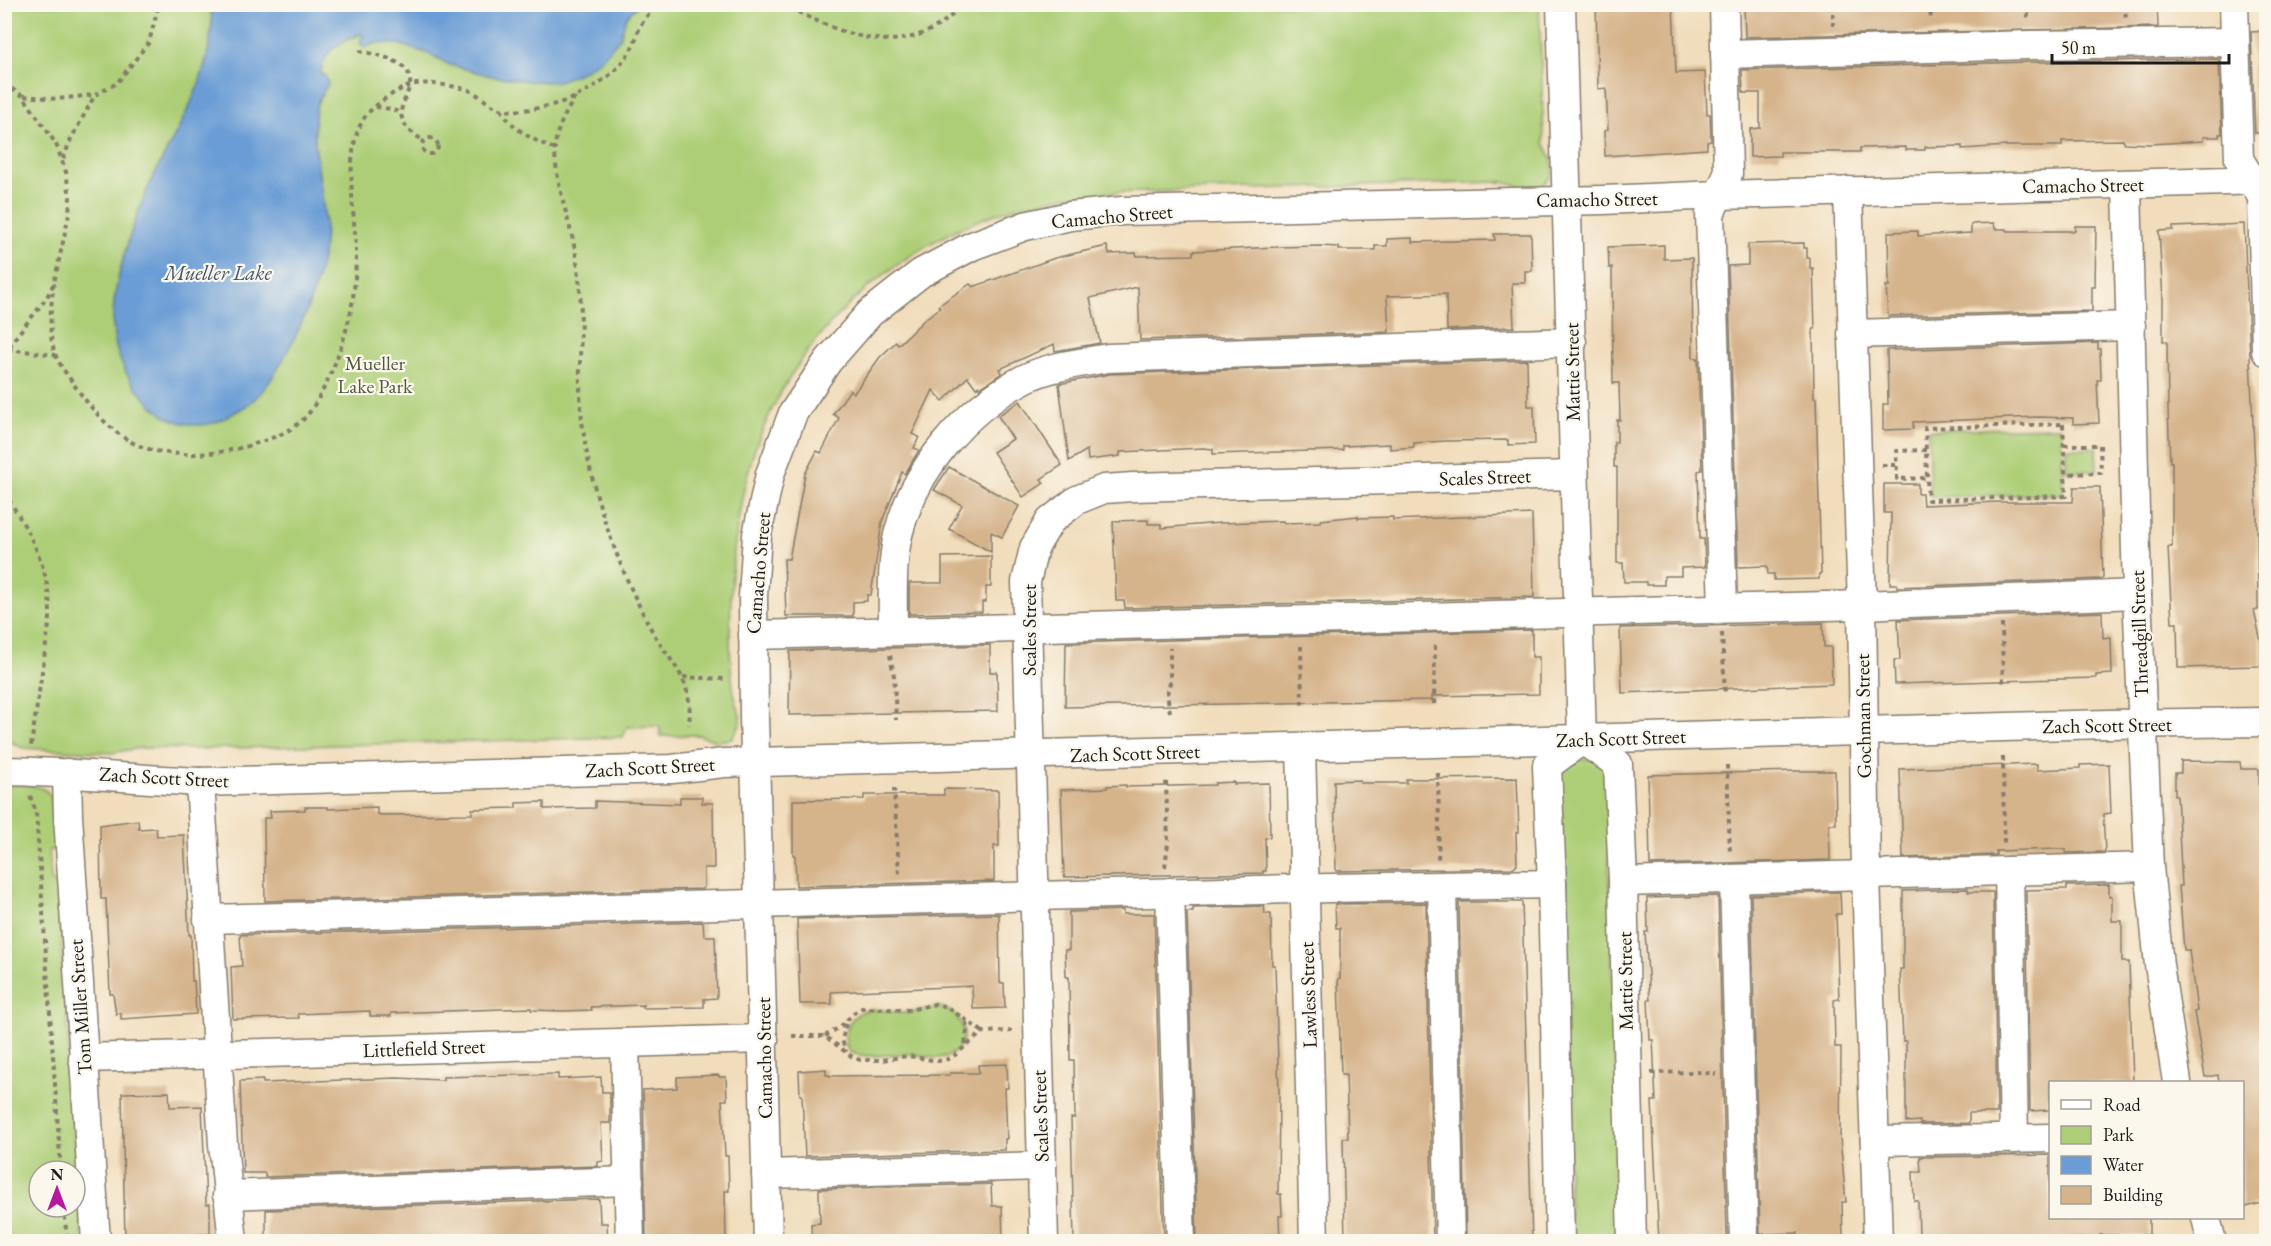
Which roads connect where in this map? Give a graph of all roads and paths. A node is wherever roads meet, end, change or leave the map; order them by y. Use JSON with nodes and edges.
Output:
{"nodes":[{"id":1,"x":159,"y":4,"type":"edge"},
{"id":2,"x":658,"y":4,"type":"edge"},
{"id":3,"x":782,"y":4,"type":"edge"},
{"id":4,"x":963,"y":4,"type":"edge"},
{"id":5,"x":1561,"y":4,"type":"edge"},
{"id":6,"x":1724,"y":4,"type":"edge"},
{"id":7,"x":2234,"y":4,"type":"edge"},
{"id":8,"x":2235,"y":42,"type":"junction"},
{"id":9,"x":359,"y":51,"type":"dead end"},
{"id":10,"x":1725,"y":54,"type":"junction"},
{"id":11,"x":4,"y":84,"type":"edge"},
{"id":12,"x":411,"y":85,"type":"junction"},
{"id":13,"x":95,"y":95,"type":"junction"},
{"id":14,"x":23,"y":96,"type":"junction"},
{"id":15,"x":575,"y":97,"type":"junction"},
{"id":16,"x":375,"y":107,"type":"junction"},
{"id":17,"x":500,"y":109,"type":"junction"},
{"id":18,"x":401,"y":113,"type":"junction"},
{"id":19,"x":424,"y":141,"type":"junction"},
{"id":20,"x":554,"y":149,"type":"junction"},
{"id":21,"x":62,"y":160,"type":"junction"},
{"id":22,"x":2259,"y":181,"type":"edge"},
{"id":23,"x":2127,"y":184,"type":"junction"},
{"id":24,"x":1848,"y":191,"type":"junction"},
{"id":25,"x":1719,"y":195,"type":"junction"},
{"id":26,"x":1567,"y":200,"type":"junction"},
{"id":27,"x":54,"y":283,"type":"junction"},
{"id":28,"x":2131,"y":326,"type":"junction"},
{"id":29,"x":1852,"y":334,"type":"junction"},
{"id":30,"x":1572,"y":342,"type":"junction"},
{"id":31,"x":8,"y":349,"type":"junction"},
{"id":32,"x":2266,"y":351,"type":"edge"},
{"id":33,"x":4,"y":355,"type":"edge"},
{"id":34,"x":55,"y":355,"type":"junction"},
{"id":35,"x":2064,"y":445,"type":"junction"},
{"id":36,"x":1926,"y":450,"type":"junction"},
{"id":37,"x":2100,"y":459,"type":"junction"},
{"id":38,"x":2109,"y":459,"type":"dead end"},
{"id":39,"x":1880,"y":465,"type":"dead end"},
{"id":40,"x":1896,"y":465,"type":"junction"},
{"id":41,"x":1575,"y":474,"type":"junction"},
{"id":42,"x":2065,"y":474,"type":"junction"},
{"id":43,"x":1927,"y":478,"type":"junction"},
{"id":44,"x":4,"y":492,"type":"edge"},
{"id":45,"x":2137,"y":594,"type":"junction"},
{"id":46,"x":2007,"y":599,"type":"junction"},
{"id":47,"x":1862,"y":605,"type":"junction"},
{"id":48,"x":1723,"y":608,"type":"junction"},
{"id":49,"x":1578,"y":612,"type":"junction"},
{"id":50,"x":1435,"y":616,"type":"junction"},
{"id":51,"x":1301,"y":619,"type":"junction"},
{"id":52,"x":1169,"y":623,"type":"junction"},
{"id":53,"x":1028,"y":627,"type":"junction"},
{"id":54,"x":890,"y":631,"type":"junction"},
{"id":55,"x":753,"y":635,"type":"junction"},
{"id":56,"x":683,"y":677,"type":"junction"},
{"id":57,"x":725,"y":679,"type":"dead end"},
{"id":58,"x":2003,"y":686,"type":"dead end"},
{"id":59,"x":1725,"y":694,"type":"dead end"},
{"id":60,"x":1434,"y":704,"type":"dead end"},
{"id":61,"x":1302,"y":708,"type":"dead end"},
{"id":62,"x":1170,"y":712,"type":"dead end"},
{"id":63,"x":896,"y":720,"type":"dead end"},
{"id":64,"x":2266,"y":722,"type":"edge"},
{"id":65,"x":2143,"y":724,"type":"junction"},
{"id":66,"x":689,"y":725,"type":"dead end"},
{"id":67,"x":1863,"y":733,"type":"junction"},
{"id":68,"x":1582,"y":741,"type":"junction"},
{"id":69,"x":31,"y":748,"type":"dead end"},
{"id":70,"x":1301,"y":748,"type":"junction"},
{"id":71,"x":1030,"y":756,"type":"junction"},
{"id":72,"x":2003,"y":757,"type":"dead end"},
{"id":73,"x":755,"y":762,"type":"junction"},
{"id":74,"x":1727,"y":765,"type":"dead end"},
{"id":75,"x":4,"y":771,"type":"edge"},
{"id":76,"x":67,"y":773,"type":"junction"},
{"id":77,"x":1438,"y":773,"type":"dead end"},
{"id":78,"x":1166,"y":781,"type":"dead end"},
{"id":79,"x":200,"y":782,"type":"junction"},
{"id":80,"x":894,"y":789,"type":"dead end"},
{"id":81,"x":33,"y":802,"type":"dead end"},
{"id":82,"x":2149,"y":867,"type":"junction"},
{"id":83,"x":2009,"y":871,"type":"junction"},
{"id":84,"x":1866,"y":875,"type":"junction"},
{"id":85,"x":1732,"y":879,"type":"junction"},
{"id":86,"x":1623,"y":882,"type":"junction"},
{"id":87,"x":1552,"y":885,"type":"junction"},
{"id":88,"x":1438,"y":886,"type":"junction"},
{"id":89,"x":1305,"y":888,"type":"junction"},
{"id":90,"x":1167,"y":892,"type":"junction"},
{"id":91,"x":1035,"y":896,"type":"junction"},
{"id":92,"x":904,"y":900,"type":"junction"},
{"id":93,"x":759,"y":904,"type":"junction"},
{"id":94,"x":208,"y":920,"type":"junction"},
{"id":95,"x":848,"y":1021,"type":"junction"},
{"id":96,"x":965,"y":1021,"type":"junction"},
{"id":97,"x":1012,"y":1031,"type":"dead end"},
{"id":98,"x":983,"y":1032,"type":"junction"},
{"id":99,"x":825,"y":1036,"type":"junction"},
{"id":100,"x":778,"y":1037,"type":"junction"},
{"id":101,"x":625,"y":1043,"type":"junction"},
{"id":102,"x":965,"y":1045,"type":"junction"},
{"id":103,"x":846,"y":1052,"type":"junction"},
{"id":104,"x":217,"y":1054,"type":"junction"},
{"id":105,"x":83,"y":1058,"type":"junction"},
{"id":106,"x":1648,"y":1073,"type":"dead end"},
{"id":107,"x":1739,"y":1075,"type":"junction"},
{"id":108,"x":2177,"y":1081,"type":"edge"},
{"id":109,"x":2049,"y":1138,"type":"edge"},
{"id":110,"x":2014,"y":1139,"type":"junction"},
{"id":111,"x":1875,"y":1141,"type":"junction"},
{"id":112,"x":60,"y":1159,"type":"edge"},
{"id":113,"x":1042,"y":1166,"type":"junction"},
{"id":114,"x":766,"y":1174,"type":"junction"},
{"id":115,"x":629,"y":1181,"type":"junction"},
{"id":116,"x":227,"y":1194,"type":"junction"},
{"id":117,"x":65,"y":1219,"type":"edge"},
{"id":118,"x":2206,"y":1219,"type":"edge"},
{"id":119,"x":67,"y":1242,"type":"edge"},
{"id":120,"x":96,"y":1242,"type":"edge"},
{"id":121,"x":232,"y":1242,"type":"edge"},
{"id":122,"x":630,"y":1242,"type":"edge"},
{"id":123,"x":768,"y":1242,"type":"edge"},
{"id":124,"x":1044,"y":1242,"type":"edge"},
{"id":125,"x":1181,"y":1242,"type":"edge"},
{"id":126,"x":1314,"y":1242,"type":"edge"},
{"id":127,"x":1450,"y":1242,"type":"edge"},
{"id":128,"x":1560,"y":1242,"type":"edge"},
{"id":129,"x":1632,"y":1242,"type":"edge"},
{"id":130,"x":1744,"y":1242,"type":"edge"},
{"id":131,"x":1878,"y":1242,"type":"edge"},
{"id":132,"x":2212,"y":1242,"type":"edge"}],
"edges":[{"from":1,"to":13,"type":"path"},
{"from":2,"to":15,"type":"path"},
{"from":3,"to":4,"type":"path"},
{"from":5,"to":26,"type":"street","name":"Mattie Street"},
{"from":6,"to":10,"type":"street"},
{"from":7,"to":8,"type":"street"},
{"from":8,"to":10,"type":"street"},
{"from":8,"to":22,"type":"street"},
{"from":9,"to":12,"type":"path"},
{"from":10,"to":25,"type":"street"},
{"from":11,"to":14,"type":"path"},
{"from":12,"to":16,"type":"path"},
{"from":12,"to":17,"type":"path"},
{"from":12,"to":18,"type":"path"},
{"from":13,"to":14,"type":"path"},
{"from":13,"to":21,"type":"path"},
{"from":14,"to":21,"type":"path"},
{"from":15,"to":17,"type":"path"},
{"from":15,"to":20,"type":"path"},
{"from":16,"to":18,"type":"path"},
{"from":16,"to":34,"type":"path"},
{"from":17,"to":20,"type":"path"},
{"from":18,"to":19,"type":"path"},
{"from":19,"to":19,"type":"path"},
{"from":20,"to":56,"type":"path"},
{"from":21,"to":27,"type":"path"},
{"from":22,"to":23,"type":"street","name":"Camacho Street"},
{"from":22,"to":32,"type":"street"},
{"from":23,"to":24,"type":"street","name":"Camacho Street"},
{"from":23,"to":28,"type":"street","name":"Threadgill Street"},
{"from":24,"to":25,"type":"street","name":"Camacho Street"},
{"from":24,"to":29,"type":"street","name":"Gochman Street"},
{"from":25,"to":26,"type":"street","name":"Camacho Street"},
{"from":25,"to":48,"type":"street"},
{"from":26,"to":30,"type":"street","name":"Mattie Street"},
{"from":26,"to":55,"type":"street","name":"Camacho Street"},
{"from":27,"to":31,"type":"path"},
{"from":27,"to":34,"type":"path"},
{"from":28,"to":29,"type":"street"},
{"from":28,"to":45,"type":"street","name":"Threadgill Street"},
{"from":29,"to":47,"type":"street","name":"Gochman Street"},
{"from":30,"to":41,"type":"street","name":"Mattie Street"},
{"from":30,"to":54,"type":"street"},
{"from":31,"to":33,"type":"path"},
{"from":31,"to":34,"type":"path"},
{"from":35,"to":36,"type":"path"},
{"from":35,"to":37,"type":"path"},
{"from":35,"to":42,"type":"path"},
{"from":36,"to":40,"type":"path"},
{"from":36,"to":43,"type":"path"},
{"from":37,"to":38,"type":"path"},
{"from":37,"to":42,"type":"path"},
{"from":39,"to":40,"type":"path"},
{"from":40,"to":43,"type":"path"},
{"from":41,"to":49,"type":"street","name":"Mattie Street"},
{"from":41,"to":53,"type":"street","name":"Scales Street"},
{"from":42,"to":43,"type":"path"},
{"from":44,"to":69,"type":"path"},
{"from":45,"to":46,"type":"street"},
{"from":45,"to":65,"type":"street","name":"Threadgill Street"},
{"from":46,"to":47,"type":"street"},
{"from":46,"to":58,"type":"path"},
{"from":47,"to":48,"type":"street"},
{"from":47,"to":67,"type":"street","name":"Gochman Street"},
{"from":48,"to":49,"type":"street"},
{"from":48,"to":59,"type":"path"},
{"from":49,"to":50,"type":"street"},
{"from":49,"to":68,"type":"street","name":"Mattie Street"},
{"from":50,"to":51,"type":"street"},
{"from":50,"to":60,"type":"path"},
{"from":51,"to":52,"type":"street"},
{"from":51,"to":61,"type":"path"},
{"from":52,"to":53,"type":"street"},
{"from":52,"to":62,"type":"path"},
{"from":53,"to":54,"type":"street"},
{"from":53,"to":71,"type":"street","name":"Scales Street"},
{"from":54,"to":55,"type":"street"},
{"from":54,"to":63,"type":"path"},
{"from":55,"to":73,"type":"street","name":"Camacho Street"},
{"from":56,"to":57,"type":"path"},
{"from":56,"to":66,"type":"path"},
{"from":64,"to":65,"type":"street","name":"Zach Scott Street"},
{"from":65,"to":67,"type":"street","name":"Zach Scott Street"},
{"from":65,"to":82,"type":"street","name":"Threadgill Street"},
{"from":67,"to":68,"type":"street","name":"Zach Scott Street"},
{"from":67,"to":84,"type":"street","name":"Gochman Street"},
{"from":68,"to":70,"type":"street","name":"Zach Scott Street"},
{"from":68,"to":86,"type":"street","name":"Mattie Street"},
{"from":68,"to":87,"type":"street"},
{"from":70,"to":71,"type":"street","name":"Zach Scott Street"},
{"from":70,"to":89,"type":"street","name":"Lawless Street"},
{"from":71,"to":73,"type":"street","name":"Zach Scott Street"},
{"from":71,"to":91,"type":"street","name":"Scales Street"},
{"from":72,"to":83,"type":"path"},
{"from":73,"to":79,"type":"street","name":"Zach Scott Street"},
{"from":73,"to":93,"type":"street","name":"Camacho Street"},
{"from":74,"to":85,"type":"path"},
{"from":75,"to":76,"type":"street","name":"Zach Scott Street"},
{"from":76,"to":79,"type":"street","name":"Zach Scott Street"},
{"from":76,"to":105,"type":"street","name":"Tom Miller Street"},
{"from":77,"to":88,"type":"path"},
{"from":78,"to":90,"type":"path"},
{"from":79,"to":94,"type":"street"},
{"from":80,"to":92,"type":"path"},
{"from":81,"to":112,"type":"path"},
{"from":82,"to":83,"type":"street"},
{"from":82,"to":108,"type":"street","name":"Threadgill Street"},
{"from":83,"to":84,"type":"street"},
{"from":83,"to":110,"type":"street"},
{"from":84,"to":85,"type":"street"},
{"from":84,"to":111,"type":"street","name":"Gochman Street"},
{"from":85,"to":86,"type":"street"},
{"from":85,"to":107,"type":"street"},
{"from":86,"to":129,"type":"street","name":"Mattie Street"},
{"from":87,"to":88,"type":"street"},
{"from":87,"to":128,"type":"street"},
{"from":88,"to":89,"type":"street"},
{"from":88,"to":127,"type":"street"},
{"from":89,"to":90,"type":"street"},
{"from":89,"to":126,"type":"street","name":"Lawless Street"},
{"from":90,"to":91,"type":"street"},
{"from":90,"to":125,"type":"street"},
{"from":91,"to":92,"type":"street"},
{"from":91,"to":113,"type":"street","name":"Scales Street"},
{"from":92,"to":93,"type":"street"},
{"from":93,"to":94,"type":"street"},
{"from":93,"to":100,"type":"street","name":"Camacho Street"},
{"from":94,"to":104,"type":"street"},
{"from":95,"to":96,"type":"path"},
{"from":95,"to":99,"type":"path"},
{"from":95,"to":103,"type":"path"},
{"from":96,"to":98,"type":"path"},
{"from":96,"to":102,"type":"path"},
{"from":97,"to":98,"type":"path"},
{"from":98,"to":102,"type":"path"},
{"from":99,"to":100,"type":"path"},
{"from":99,"to":103,"type":"path"},
{"from":100,"to":101,"type":"street","name":"Littlefield Street"},
{"from":100,"to":114,"type":"street","name":"Camacho Street"},
{"from":101,"to":104,"type":"street","name":"Littlefield Street"},
{"from":101,"to":115,"type":"street"},
{"from":102,"to":103,"type":"path"},
{"from":104,"to":105,"type":"street","name":"Littlefield Street"},
{"from":104,"to":116,"type":"street"},
{"from":105,"to":120,"type":"street","name":"Tom Miller Street"},
{"from":106,"to":107,"type":"path"},
{"from":107,"to":130,"type":"street"},
{"from":109,"to":110,"type":"street"},
{"from":110,"to":111,"type":"street"},
{"from":111,"to":131,"type":"street","name":"Gochman Street"},
{"from":113,"to":114,"type":"street"},
{"from":113,"to":124,"type":"street","name":"Scales Street"},
{"from":114,"to":123,"type":"street","name":"Camacho Street"},
{"from":115,"to":116,"type":"street"},
{"from":115,"to":122,"type":"street"},
{"from":116,"to":121,"type":"street"},
{"from":117,"to":119,"type":"path"},
{"from":118,"to":132,"type":"street"}]}
